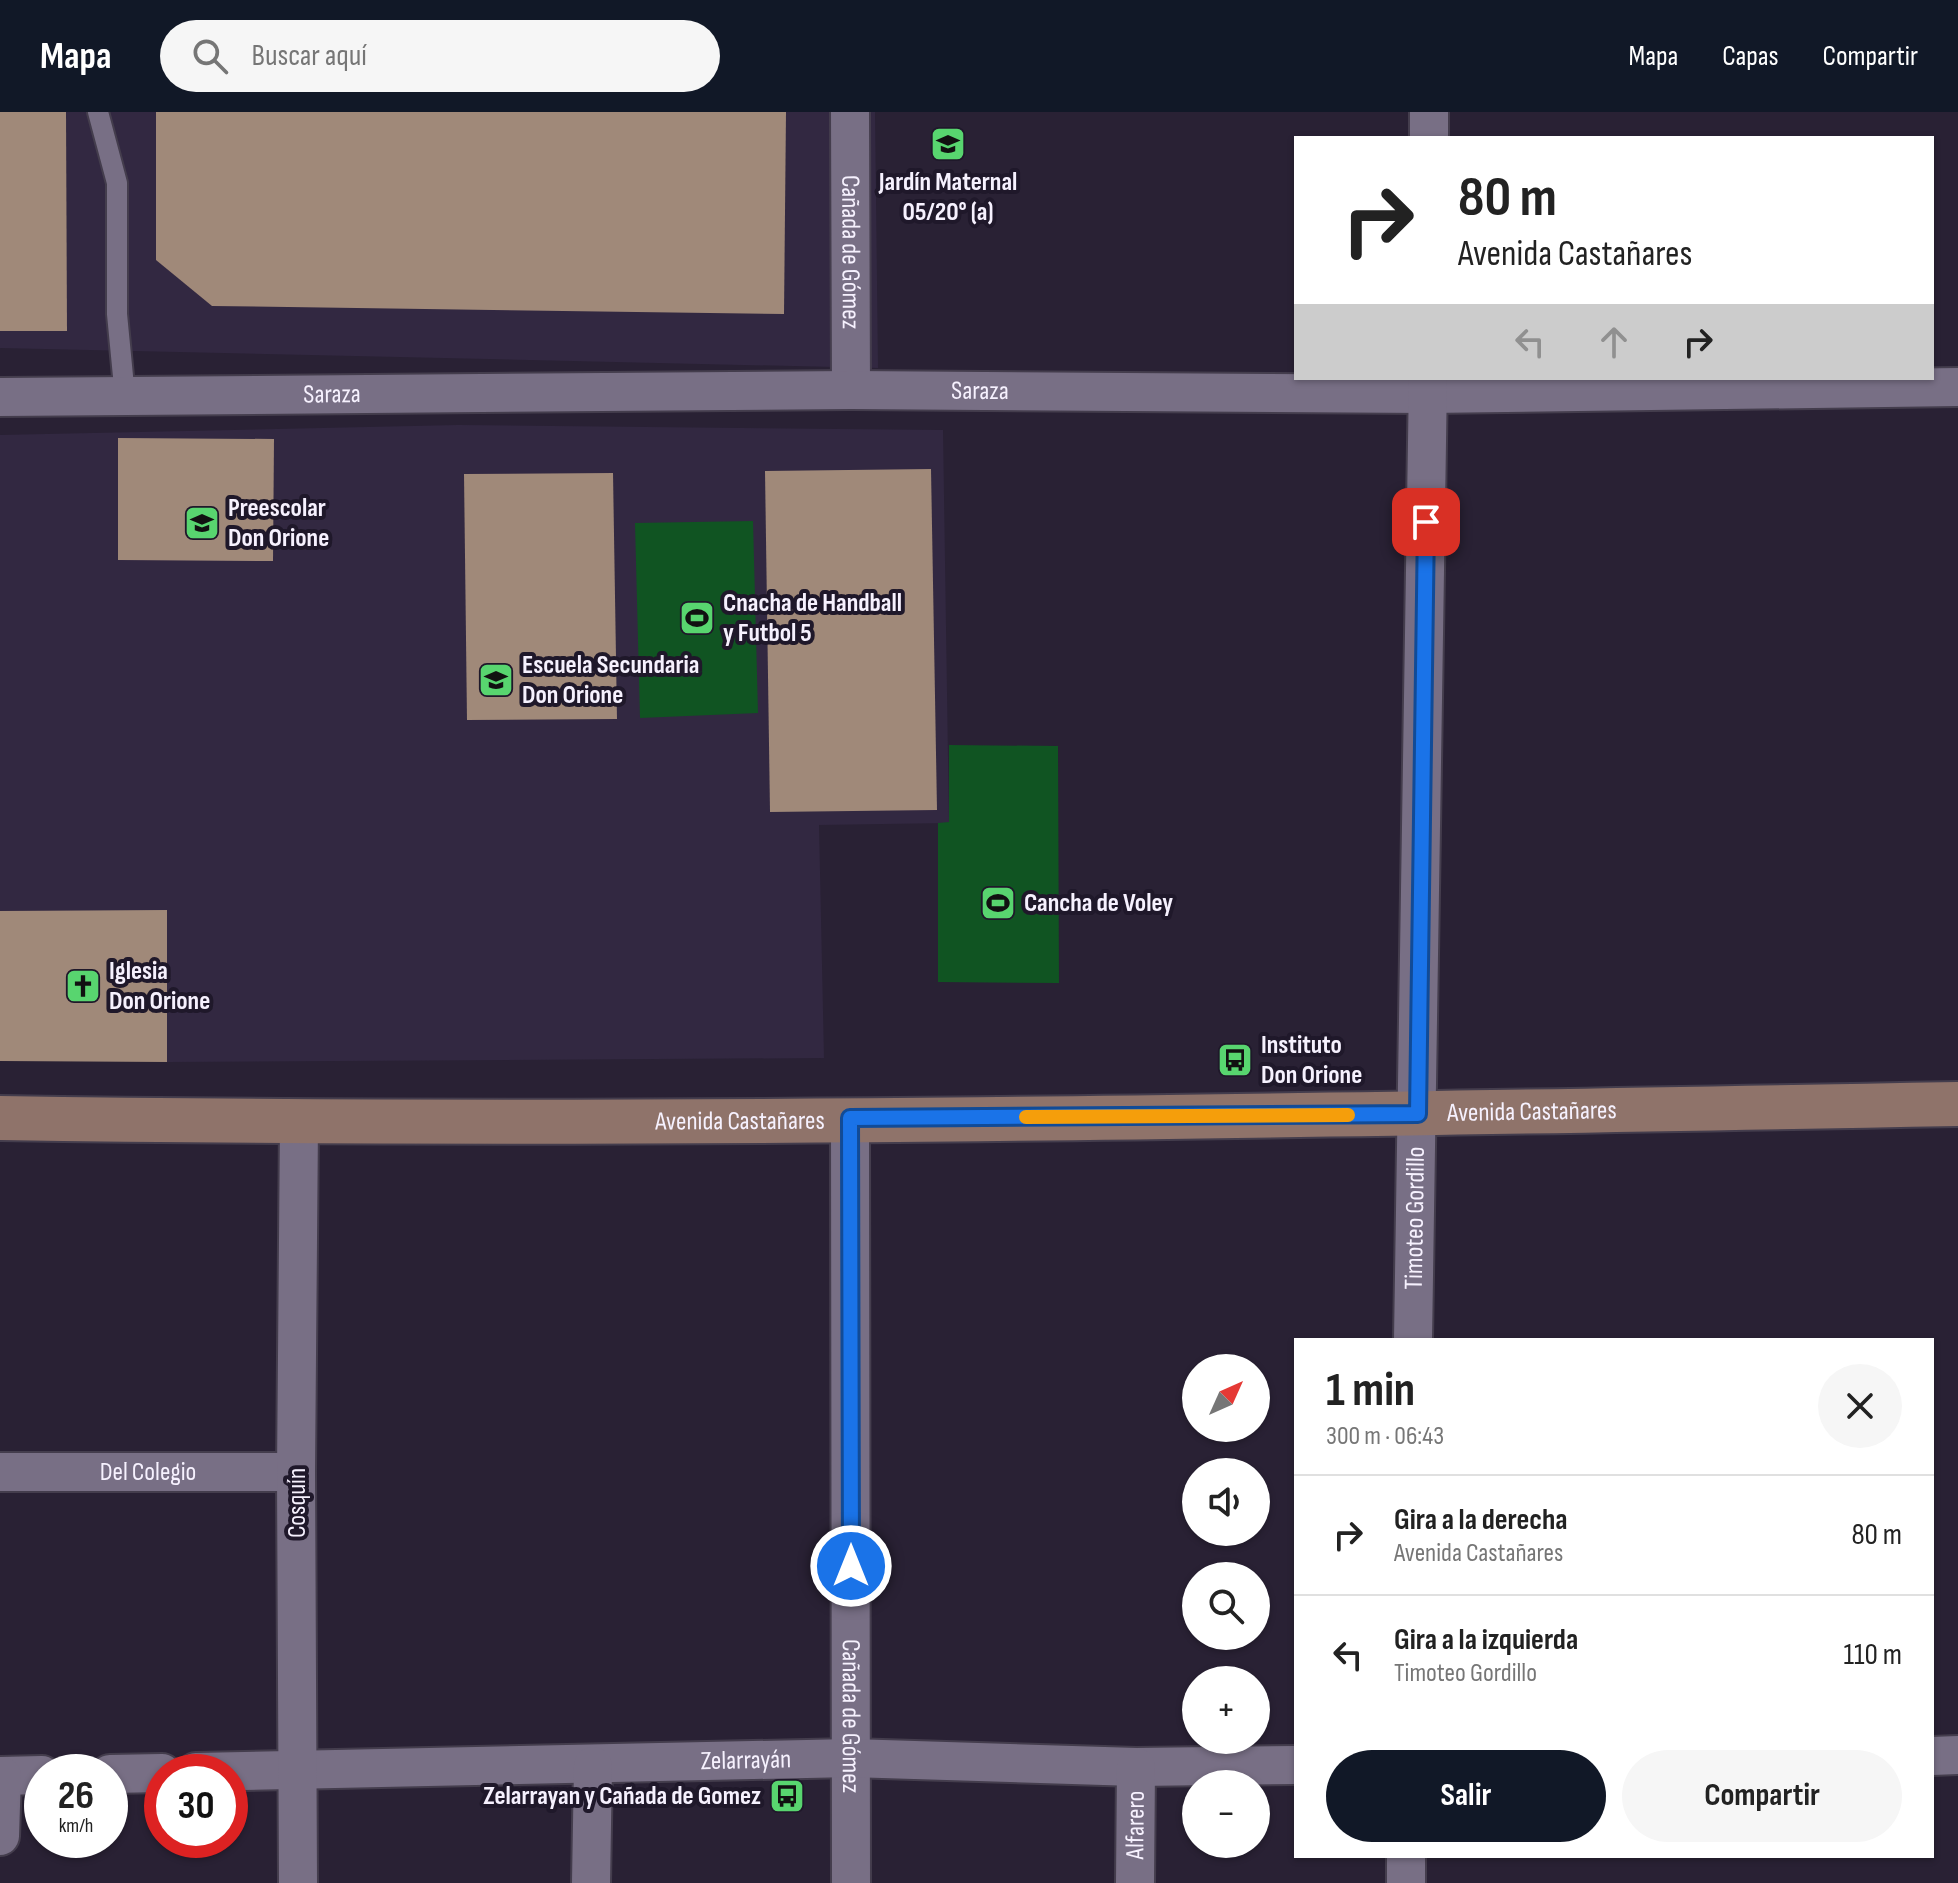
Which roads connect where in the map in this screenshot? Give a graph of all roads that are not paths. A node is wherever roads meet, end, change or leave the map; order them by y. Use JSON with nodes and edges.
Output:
{"nodes":[{"id":1,"x":98,"y":112,"type":"edge"},
{"id":2,"x":850,"y":112,"type":"edge"},
{"id":3,"x":1429,"y":112,"type":"edge"},
{"id":4,"x":1429,"y":136,"type":"edge"},
{"id":5,"x":1428,"y":386,"type":"edge"},
{"id":6,"x":1958,"y":387,"type":"edge"},
{"id":7,"x":851,"y":390,"type":"junction"},
{"id":8,"x":0,"y":397,"type":"edge"},
{"id":9,"x":125,"y":397,"type":"junction"},
{"id":10,"x":1958,"y":1104,"type":"edge"},
{"id":11,"x":1418,"y":1114,"type":"junction"},
{"id":12,"x":0,"y":1118,"type":"edge"},
{"id":13,"x":850,"y":1118,"type":"junction"},
{"id":14,"x":299,"y":1123,"type":"junction"},
{"id":15,"x":1413,"y":1338,"type":"edge"},
{"id":16,"x":0,"y":1472,"type":"edge"},
{"id":17,"x":296,"y":1472,"type":"junction"},
{"id":18,"x":1958,"y":1755,"type":"edge"},
{"id":19,"x":1934,"y":1756,"type":"edge"},
{"id":20,"x":851,"y":1758,"type":"junction"},
{"id":21,"x":1294,"y":1765,"type":"edge"},
{"id":22,"x":593,"y":1766,"type":"junction"},
{"id":23,"x":1136,"y":1767,"type":"junction"},
{"id":24,"x":299,"y":1770,"type":"junction"},
{"id":25,"x":248,"y":1771,"type":"edge"},
{"id":26,"x":24,"y":1775,"type":"edge"},
{"id":27,"x":1,"y":1776,"type":"edge"},
{"id":28,"x":0,"y":1836,"type":"edge"},
{"id":29,"x":1406,"y":1858,"type":"edge"},
{"id":30,"x":298,"y":1883,"type":"edge"},
{"id":31,"x":591,"y":1883,"type":"edge"},
{"id":32,"x":851,"y":1883,"type":"edge"},
{"id":33,"x":1135,"y":1883,"type":"edge"},
{"id":34,"x":1406,"y":1883,"type":"edge"}],
"edges":[{"from":1,"to":9,"type":"lane"},
{"from":2,"to":7,"type":"street","name":"Cañada de Gómez"},
{"from":3,"to":4,"type":"street"},
{"from":5,"to":6,"type":"street","name":"Saraza"},
{"from":5,"to":7,"type":"street","name":"Saraza"},
{"from":5,"to":11,"type":"street","name":"Timoteo Gordillo"},
{"from":7,"to":9,"type":"street","name":"Saraza"},
{"from":8,"to":9,"type":"street","name":"Saraza"},
{"from":10,"to":11,"type":"street","name":"Avenida Castañares"},
{"from":11,"to":13,"type":"street","name":"Avenida Castañares"},
{"from":11,"to":15,"type":"street","name":"Timoteo Gordillo"},
{"from":12,"to":14,"type":"street","name":"Avenida Castañares"},
{"from":13,"to":14,"type":"street","name":"Avenida Castañares"},
{"from":13,"to":20,"type":"street","name":"Cañada de Gómez"},
{"from":14,"to":17,"type":"street","name":"Cosquín"},
{"from":16,"to":17,"type":"street","name":"Del Colegio"},
{"from":17,"to":24,"type":"street","name":"Cosquín"},
{"from":18,"to":19,"type":"street"},
{"from":20,"to":22,"type":"street","name":"Zelarrayán"},
{"from":20,"to":23,"type":"street","name":"Zelarrayán"},
{"from":20,"to":32,"type":"street","name":"Cañada de Gómez"},
{"from":21,"to":23,"type":"street","name":"Zelarrayán"},
{"from":22,"to":24,"type":"street","name":"Zelarrayán"},
{"from":22,"to":31,"type":"street"},
{"from":23,"to":33,"type":"street","name":"Alfarero"},
{"from":24,"to":25,"type":"street","name":"Zelarrayán"},
{"from":24,"to":30,"type":"street","name":"Cosquín"},
{"from":26,"to":27,"type":"street"},
{"from":27,"to":28,"type":"street"},
{"from":29,"to":34,"type":"street"}]}
